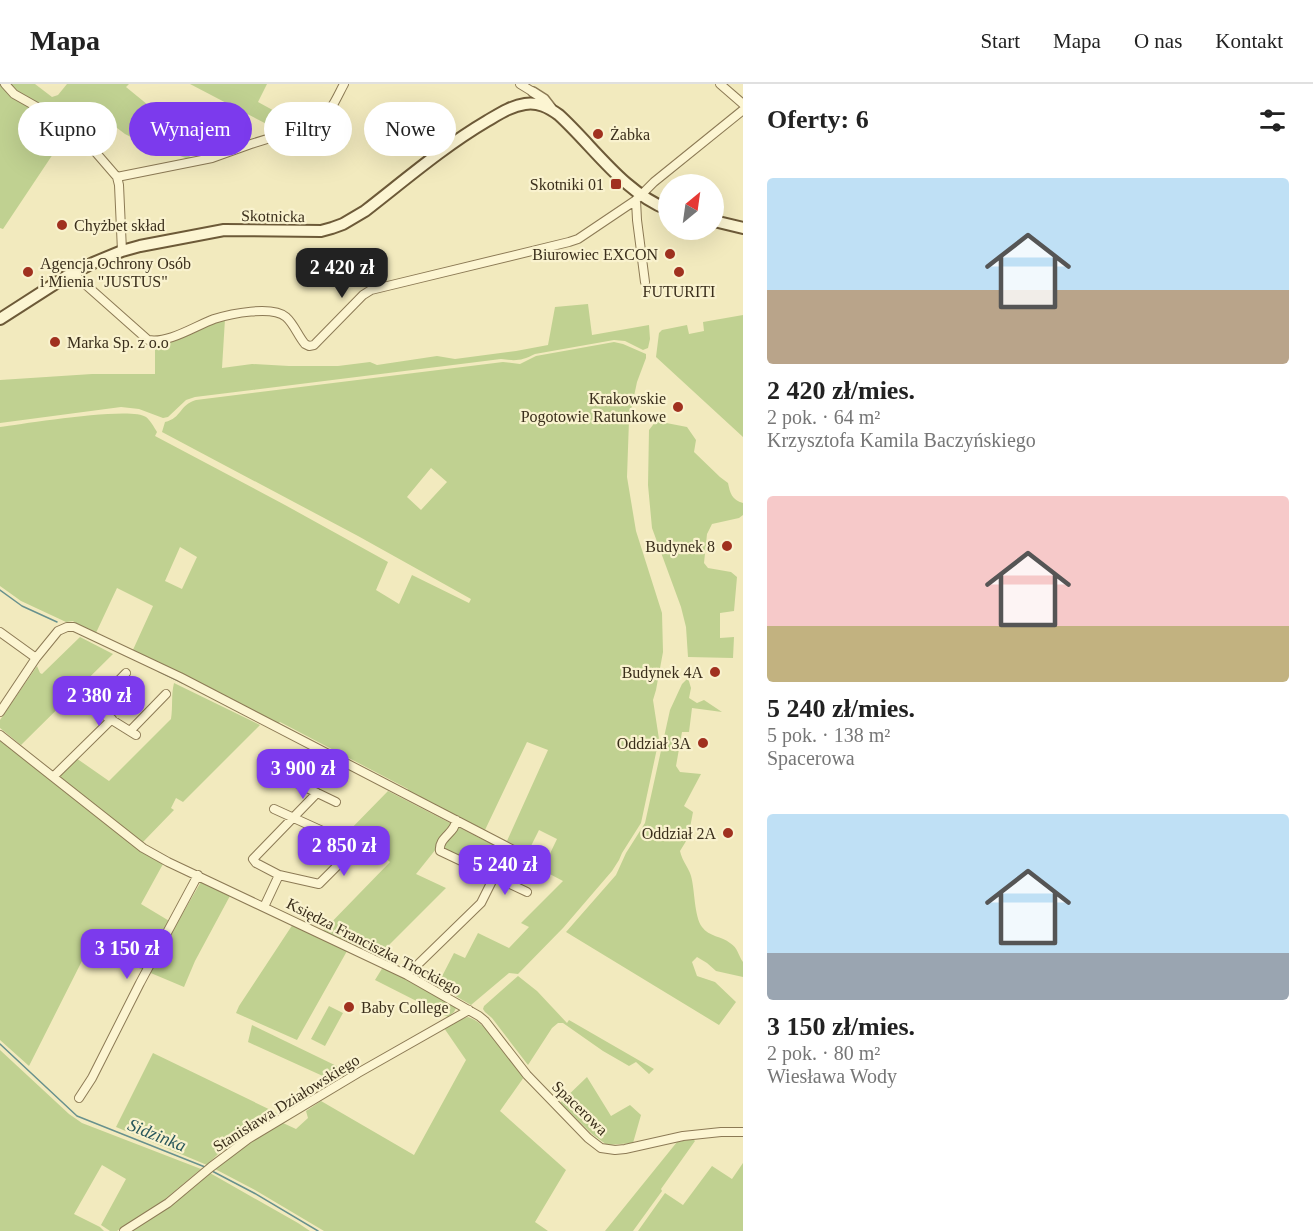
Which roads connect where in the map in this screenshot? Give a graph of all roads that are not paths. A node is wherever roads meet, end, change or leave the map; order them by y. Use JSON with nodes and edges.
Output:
{"nodes":[{"id":1,"x":5,"y":84,"type":"edge"},
{"id":2,"x":344,"y":84,"type":"edge"},
{"id":3,"x":520,"y":84,"type":"edge"},
{"id":4,"x":720,"y":84,"type":"edge"},
{"id":5,"x":534,"y":96,"type":"edge"},
{"id":6,"x":743,"y":104,"type":"edge"},
{"id":7,"x":743,"y":110,"type":"edge"},
{"id":8,"x":117,"y":177,"type":"junction"},
{"id":9,"x":638,"y":197,"type":"junction"},
{"id":10,"x":658,"y":205,"type":"edge"},
{"id":11,"x":724,"y":223,"type":"edge"},
{"id":12,"x":743,"y":228,"type":"edge"},
{"id":13,"x":122,"y":251,"type":"junction"},
{"id":14,"x":74,"y":272,"type":"junction"},
{"id":15,"x":645,"y":282,"type":"dead end"},
{"id":16,"x":0,"y":319,"type":"edge"},
{"id":17,"x":0,"y":632,"type":"edge"},
{"id":18,"x":36,"y":658,"type":"junction"},
{"id":19,"x":126,"y":673,"type":"dead end"},
{"id":20,"x":166,"y":694,"type":"dead end"},
{"id":21,"x":75,"y":697,"type":"dead end"},
{"id":22,"x":92,"y":708,"type":"junction"},
{"id":23,"x":0,"y":712,"type":"edge"},
{"id":24,"x":112,"y":719,"type":"junction"},
{"id":25,"x":0,"y":735,"type":"edge"},
{"id":26,"x":280,"y":775,"type":"dead end"},
{"id":27,"x":53,"y":777,"type":"junction"},
{"id":28,"x":317,"y":793,"type":"junction"},
{"id":29,"x":336,"y":802,"type":"dead end"},
{"id":30,"x":274,"y":809,"type":"dead end"},
{"id":31,"x":294,"y":818,"type":"junction"},
{"id":32,"x":456,"y":820,"type":"junction"},
{"id":33,"x":340,"y":839,"type":"dead end"},
{"id":34,"x":351,"y":852,"type":"dead end"},
{"id":35,"x":523,"y":855,"type":"dead end"},
{"id":36,"x":279,"y":875,"type":"junction"},
{"id":37,"x":198,"y":876,"type":"junction"},
{"id":38,"x":494,"y":876,"type":"junction"},
{"id":39,"x":527,"y":892,"type":"dead end"},
{"id":40,"x":264,"y":907,"type":"junction"},
{"id":41,"x":407,"y":975,"type":"junction"},
{"id":42,"x":469,"y":1010,"type":"junction"},
{"id":43,"x":79,"y":1098,"type":"dead end"},
{"id":44,"x":743,"y":1132,"type":"edge"},
{"id":45,"x":124,"y":1231,"type":"edge"}],
"edges":[{"from":1,"to":8,"type":"street"},
{"from":2,"to":8,"type":"street"},
{"from":3,"to":5,"type":"street"},
{"from":4,"to":6,"type":"street"},
{"from":5,"to":9,"type":"main road"},
{"from":5,"to":13,"type":"main road","name":"Skotnicka"},
{"from":7,"to":9,"type":"street"},
{"from":8,"to":13,"type":"street"},
{"from":9,"to":10,"type":"main road"},
{"from":9,"to":14,"type":"street"},
{"from":9,"to":15,"type":"street"},
{"from":11,"to":12,"type":"main road"},
{"from":13,"to":14,"type":"main road","name":"Skotnicka"},
{"from":14,"to":16,"type":"main road","name":"Skotnicka"},
{"from":17,"to":18,"type":"street"},
{"from":18,"to":23,"type":"street"},
{"from":18,"to":32,"type":"street"},
{"from":19,"to":22,"type":"street"},
{"from":20,"to":24,"type":"street"},
{"from":21,"to":22,"type":"street"},
{"from":22,"to":24,"type":"street"},
{"from":24,"to":27,"type":"street"},
{"from":25,"to":27,"type":"street","name":"Księdza Franciszka Trockiego"},
{"from":26,"to":28,"type":"street"},
{"from":27,"to":37,"type":"street","name":"Księdza Franciszka Trockiego"},
{"from":28,"to":29,"type":"street"},
{"from":28,"to":31,"type":"street"},
{"from":30,"to":31,"type":"street"},
{"from":31,"to":33,"type":"street"},
{"from":31,"to":36,"type":"street"},
{"from":32,"to":35,"type":"street"},
{"from":32,"to":38,"type":"street"},
{"from":34,"to":36,"type":"street"},
{"from":36,"to":40,"type":"street"},
{"from":37,"to":40,"type":"street","name":"Księdza Franciszka Trockiego"},
{"from":37,"to":43,"type":"street"},
{"from":38,"to":39,"type":"street"},
{"from":38,"to":41,"type":"street"},
{"from":40,"to":41,"type":"street","name":"Księdza Franciszka Trockiego"},
{"from":41,"to":42,"type":"street","name":"Księdza Franciszka Trockiego"},
{"from":42,"to":44,"type":"street","name":"Spacerowa"},
{"from":42,"to":45,"type":"street","name":"Stanisława Działowskiego"}]}
